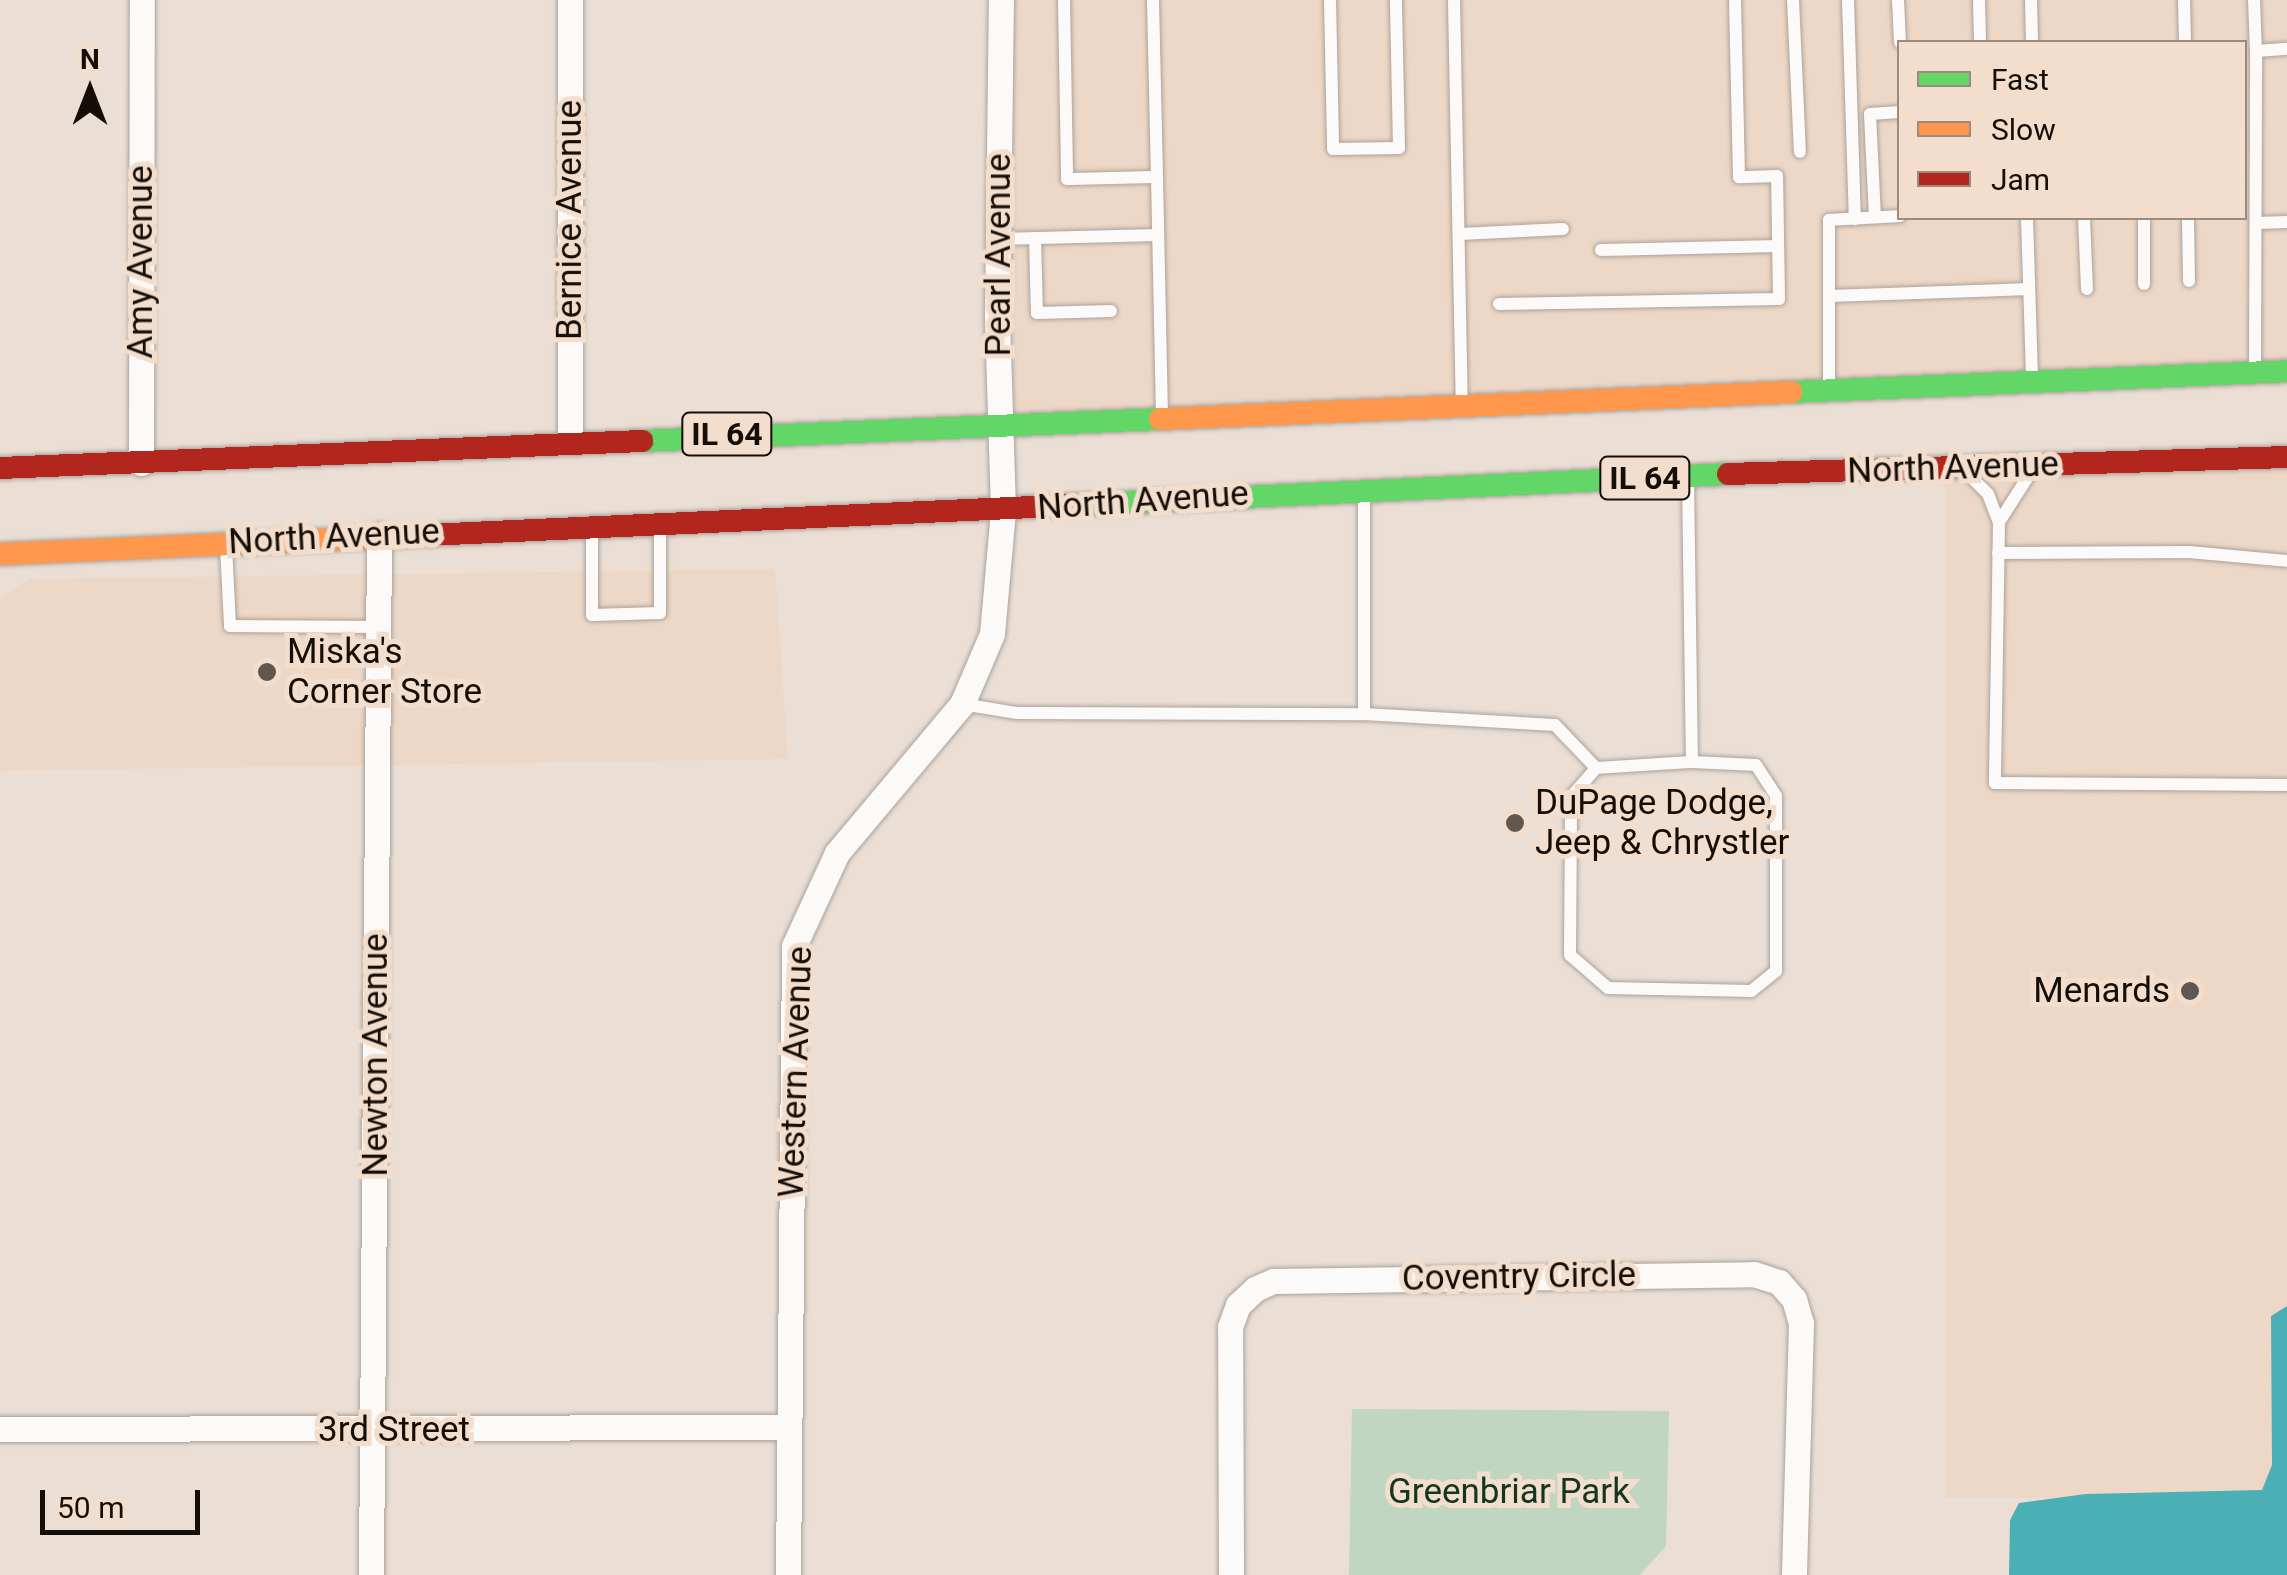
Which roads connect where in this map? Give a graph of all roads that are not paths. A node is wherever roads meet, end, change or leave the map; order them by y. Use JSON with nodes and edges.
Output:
{"nodes":[{"id":1,"x":142,"y":0,"type":"edge"},
{"id":2,"x":570,"y":0,"type":"edge"},
{"id":3,"x":1001,"y":0,"type":"edge"},
{"id":4,"x":1064,"y":0,"type":"edge"},
{"id":5,"x":1153,"y":0,"type":"edge"},
{"id":6,"x":1330,"y":0,"type":"edge"},
{"id":7,"x":1396,"y":0,"type":"edge"},
{"id":8,"x":1454,"y":0,"type":"edge"},
{"id":9,"x":1735,"y":0,"type":"edge"},
{"id":10,"x":1794,"y":0,"type":"edge"},
{"id":11,"x":1848,"y":0,"type":"edge"},
{"id":12,"x":1898,"y":0,"type":"edge"},
{"id":13,"x":1979,"y":0,"type":"edge"},
{"id":14,"x":2031,"y":0,"type":"edge"},
{"id":15,"x":2184,"y":0,"type":"edge"},
{"id":16,"x":2254,"y":0,"type":"edge"},
{"id":17,"x":1900,"y":40,"type":"edge"},
{"id":18,"x":1980,"y":40,"type":"edge"},
{"id":19,"x":2032,"y":40,"type":"edge"},
{"id":20,"x":2185,"y":40,"type":"edge"},
{"id":21,"x":2287,"y":49,"type":"edge"},
{"id":22,"x":2256,"y":50,"type":"junction"},
{"id":23,"x":1897,"y":112,"type":"edge"},
{"id":24,"x":1800,"y":152,"type":"dead end"},
{"id":25,"x":1157,"y":178,"type":"junction"},
{"id":26,"x":2250,"y":202,"type":"edge"},
{"id":27,"x":1897,"y":216,"type":"edge"},
{"id":28,"x":1855,"y":218,"type":"junction"},
{"id":29,"x":1874,"y":218,"type":"junction"},
{"id":30,"x":2027,"y":220,"type":"edge"},
{"id":31,"x":2084,"y":220,"type":"edge"},
{"id":32,"x":2144,"y":220,"type":"edge"},
{"id":33,"x":2188,"y":220,"type":"edge"},
{"id":34,"x":2287,"y":222,"type":"edge"},
{"id":35,"x":2256,"y":223,"type":"junction"},
{"id":36,"x":1563,"y":229,"type":"dead end"},
{"id":37,"x":1459,"y":234,"type":"junction"},
{"id":38,"x":1158,"y":235,"type":"junction"},
{"id":39,"x":998,"y":238,"type":"junction"},
{"id":40,"x":1035,"y":238,"type":"junction"},
{"id":41,"x":1778,"y":246,"type":"junction"},
{"id":42,"x":1601,"y":250,"type":"dead end"},
{"id":43,"x":2189,"y":281,"type":"dead end"},
{"id":44,"x":2144,"y":284,"type":"dead end"},
{"id":45,"x":2029,"y":288,"type":"junction"},
{"id":46,"x":2087,"y":289,"type":"dead end"},
{"id":47,"x":1829,"y":296,"type":"junction"},
{"id":48,"x":1499,"y":304,"type":"dead end"},
{"id":49,"x":1111,"y":311,"type":"dead end"},
{"id":50,"x":2287,"y":372,"type":"edge"},
{"id":51,"x":2255,"y":373,"type":"junction"},
{"id":52,"x":2032,"y":382,"type":"junction"},
{"id":53,"x":1830,"y":392,"type":"junction"},
{"id":54,"x":1462,"y":407,"type":"junction"},
{"id":55,"x":1162,"y":418,"type":"junction"},
{"id":56,"x":1002,"y":424,"type":"junction"},
{"id":57,"x":570,"y":440,"type":"junction"},
{"id":58,"x":2276,"y":457,"type":"edge"},
{"id":59,"x":141,"y":463,"type":"junction"},
{"id":60,"x":2038,"y":465,"type":"junction"},
{"id":61,"x":1962,"y":467,"type":"junction"},
{"id":62,"x":0,"y":468,"type":"edge"},
{"id":63,"x":1688,"y":476,"type":"junction"},
{"id":64,"x":2287,"y":480,"type":"edge"},
{"id":65,"x":1364,"y":488,"type":"junction"},
{"id":66,"x":1003,"y":510,"type":"junction"},
{"id":67,"x":660,"y":522,"type":"junction"},
{"id":68,"x":1999,"y":522,"type":"junction"},
{"id":69,"x":592,"y":524,"type":"junction"},
{"id":70,"x":378,"y":535,"type":"junction"},
{"id":71,"x":226,"y":543,"type":"junction"},
{"id":72,"x":0,"y":554,"type":"edge"},
{"id":73,"x":1998,"y":554,"type":"junction"},
{"id":74,"x":2287,"y":562,"type":"edge"},
{"id":75,"x":378,"y":627,"type":"junction"},
{"id":76,"x":962,"y":704,"type":"junction"},
{"id":77,"x":1364,"y":714,"type":"junction"},
{"id":78,"x":1692,"y":762,"type":"junction"},
{"id":79,"x":1596,"y":768,"type":"junction"},
{"id":80,"x":2287,"y":785,"type":"edge"},
{"id":81,"x":788,"y":1427,"type":"junction"},
{"id":82,"x":0,"y":1429,"type":"edge"},
{"id":83,"x":373,"y":1430,"type":"junction"},
{"id":84,"x":371,"y":1575,"type":"edge"},
{"id":85,"x":788,"y":1575,"type":"edge"},
{"id":86,"x":1231,"y":1575,"type":"edge"},
{"id":87,"x":1794,"y":1575,"type":"edge"}],
"edges":[{"from":1,"to":59,"type":"street","name":"Amy Avenue"},
{"from":2,"to":57,"type":"street","name":"Bernice Avenue"},
{"from":3,"to":39,"type":"street","name":"Pearl Avenue"},
{"from":4,"to":25,"type":"lane"},
{"from":5,"to":25,"type":"lane"},
{"from":6,"to":7,"type":"lane"},
{"from":8,"to":37,"type":"lane"},
{"from":9,"to":41,"type":"lane"},
{"from":10,"to":24,"type":"lane"},
{"from":11,"to":28,"type":"lane"},
{"from":12,"to":17,"type":"lane"},
{"from":13,"to":18,"type":"lane"},
{"from":14,"to":19,"type":"lane"},
{"from":15,"to":20,"type":"lane"},
{"from":16,"to":22,"type":"lane"},
{"from":21,"to":22,"type":"lane"},
{"from":22,"to":26,"type":"lane"},
{"from":23,"to":29,"type":"lane"},
{"from":25,"to":38,"type":"lane"},
{"from":26,"to":35,"type":"lane"},
{"from":27,"to":29,"type":"lane"},
{"from":28,"to":29,"type":"lane"},
{"from":28,"to":47,"type":"lane"},
{"from":30,"to":45,"type":"lane"},
{"from":31,"to":46,"type":"lane"},
{"from":32,"to":44,"type":"lane"},
{"from":33,"to":43,"type":"lane"},
{"from":34,"to":35,"type":"lane"},
{"from":35,"to":51,"type":"lane"},
{"from":36,"to":37,"type":"lane"},
{"from":37,"to":54,"type":"lane"},
{"from":38,"to":40,"type":"lane"},
{"from":38,"to":55,"type":"lane"},
{"from":39,"to":40,"type":"lane"},
{"from":39,"to":56,"type":"street","name":"Pearl Avenue"},
{"from":40,"to":49,"type":"lane"},
{"from":41,"to":42,"type":"lane"},
{"from":41,"to":48,"type":"lane"},
{"from":45,"to":47,"type":"lane"},
{"from":45,"to":52,"type":"lane"},
{"from":47,"to":53,"type":"lane"},
{"from":50,"to":51,"type":"main road","number":"IL 64"},
{"from":51,"to":52,"type":"main road","number":"IL 64"},
{"from":52,"to":53,"type":"main road","number":"IL 64"},
{"from":53,"to":54,"type":"main road","number":"IL 64"},
{"from":54,"to":55,"type":"main road","number":"IL 64"},
{"from":55,"to":56,"type":"main road","number":"IL 64"},
{"from":56,"to":57,"type":"main road","number":"IL 64"},
{"from":56,"to":66,"type":"street","name":"Pearl Avenue"},
{"from":57,"to":59,"type":"main road","number":"IL 64"},
{"from":58,"to":60,"type":"main road","name":"North Avenue","number":"IL 64"},
{"from":58,"to":64,"type":"lane"},
{"from":59,"to":62,"type":"main road","number":"IL 64"},
{"from":60,"to":61,"type":"main road","name":"North Avenue","number":"IL 64"},
{"from":60,"to":68,"type":"lane"},
{"from":61,"to":63,"type":"main road","name":"North Avenue","number":"IL 64"},
{"from":61,"to":68,"type":"lane"},
{"from":63,"to":65,"type":"main road","name":"North Avenue","number":"IL 64"},
{"from":63,"to":78,"type":"lane"},
{"from":65,"to":66,"type":"main road","name":"North Avenue","number":"IL 64"},
{"from":65,"to":77,"type":"lane"},
{"from":66,"to":67,"type":"main road","name":"North Avenue","number":"IL 64"},
{"from":66,"to":76,"type":"street","name":"Western Avenue"},
{"from":67,"to":69,"type":"main road","name":"North Avenue","number":"IL 64"},
{"from":67,"to":69,"type":"lane"},
{"from":68,"to":73,"type":"lane"},
{"from":69,"to":70,"type":"main road","name":"North Avenue","number":"IL 64"},
{"from":70,"to":71,"type":"main road","name":"North Avenue","number":"IL 64"},
{"from":70,"to":75,"type":"street","name":"Newton Avenue"},
{"from":71,"to":72,"type":"main road","name":"North Avenue","number":"IL 64"},
{"from":71,"to":75,"type":"lane"},
{"from":73,"to":74,"type":"lane"},
{"from":73,"to":80,"type":"lane"},
{"from":75,"to":83,"type":"street","name":"Newton Avenue"},
{"from":76,"to":77,"type":"lane"},
{"from":76,"to":81,"type":"street","name":"Western Avenue"},
{"from":77,"to":79,"type":"lane"},
{"from":78,"to":79,"type":"lane"},
{"from":78,"to":79,"type":"lane"},
{"from":81,"to":83,"type":"street","name":"3rd Street"},
{"from":81,"to":85,"type":"street","name":"Western Avenue"},
{"from":82,"to":83,"type":"street","name":"3rd Street"},
{"from":83,"to":84,"type":"street","name":"Newton Avenue"},
{"from":86,"to":87,"type":"street","name":"Coventry Circle"}]}
